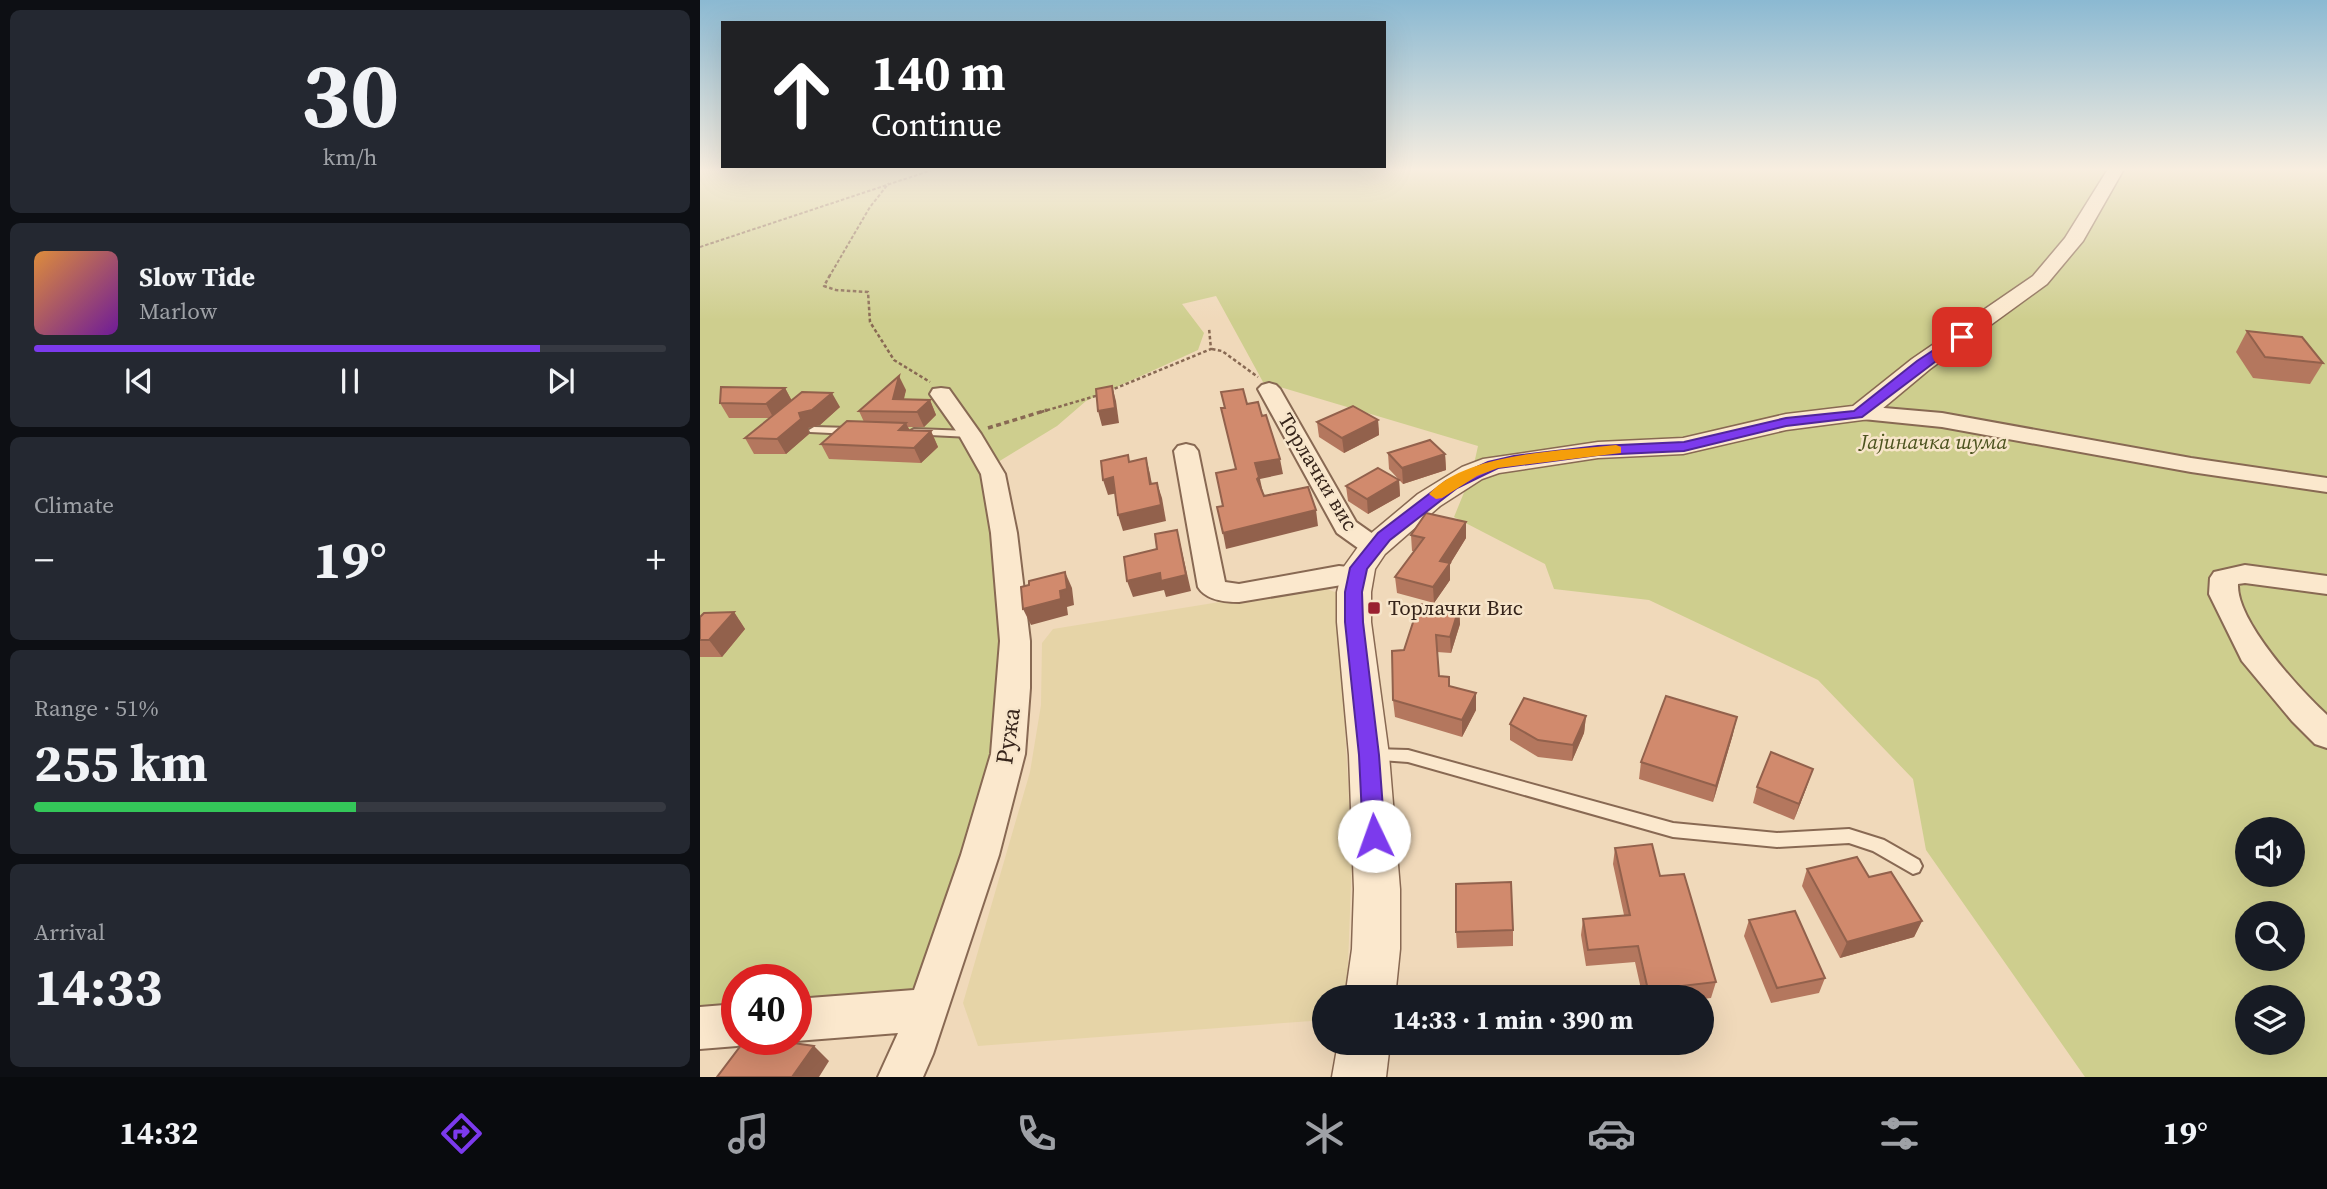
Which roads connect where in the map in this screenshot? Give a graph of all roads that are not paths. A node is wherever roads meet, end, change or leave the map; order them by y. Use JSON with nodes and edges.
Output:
{"nodes":[{"id":1,"x":2086,"y":219,"type":"edge"},
{"id":2,"x":1269,"y":389,"type":"road end"},
{"id":3,"x":941,"y":394,"type":"road end"},
{"id":4,"x":1861,"y":413,"type":"junction"},
{"id":5,"x":814,"y":430,"type":"dead end"},
{"id":6,"x":866,"y":431,"type":"edge"},
{"id":7,"x":905,"y":432,"type":"edge"},
{"id":8,"x":970,"y":434,"type":"junction"},
{"id":9,"x":1186,"y":451,"type":"dead end"},
{"id":10,"x":2327,"y":485,"type":"edge"},
{"id":11,"x":1365,"y":561,"type":"junction"},
{"id":12,"x":2327,"y":585,"type":"edge"},
{"id":13,"x":2327,"y":735,"type":"edge"},
{"id":14,"x":1369,"y":755,"type":"junction"},
{"id":15,"x":1913,"y":866,"type":"dead end"},
{"id":16,"x":1372,"y":985,"type":"edge"},
{"id":17,"x":927,"y":1010,"type":"junction"},
{"id":18,"x":812,"y":1019,"type":"edge"},
{"id":19,"x":721,"y":1026,"type":"edge"},
{"id":20,"x":700,"y":1028,"type":"edge"},
{"id":21,"x":1362,"y":1055,"type":"edge"},
{"id":22,"x":900,"y":1077,"type":"edge"},
{"id":23,"x":1359,"y":1077,"type":"edge"}],
"edges":[{"from":1,"to":4,"type":"street"},
{"from":2,"to":11,"type":"street","name":"Торлачки вис"},
{"from":3,"to":8,"type":"street","name":"Ружа"},
{"from":4,"to":10,"type":"street"},
{"from":4,"to":11,"type":"street","name":"Торлачки вис"},
{"from":5,"to":6,"type":"lane"},
{"from":7,"to":8,"type":"lane"},
{"from":8,"to":17,"type":"street","name":"Ружа"},
{"from":9,"to":11,"type":"street"},
{"from":11,"to":14,"type":"street"},
{"from":12,"to":13,"type":"street"},
{"from":14,"to":15,"type":"lane"},
{"from":14,"to":16,"type":"street"},
{"from":17,"to":18,"type":"street"},
{"from":17,"to":22,"type":"street","name":"Ружа"},
{"from":19,"to":20,"type":"street"},
{"from":21,"to":23,"type":"street"}]}
